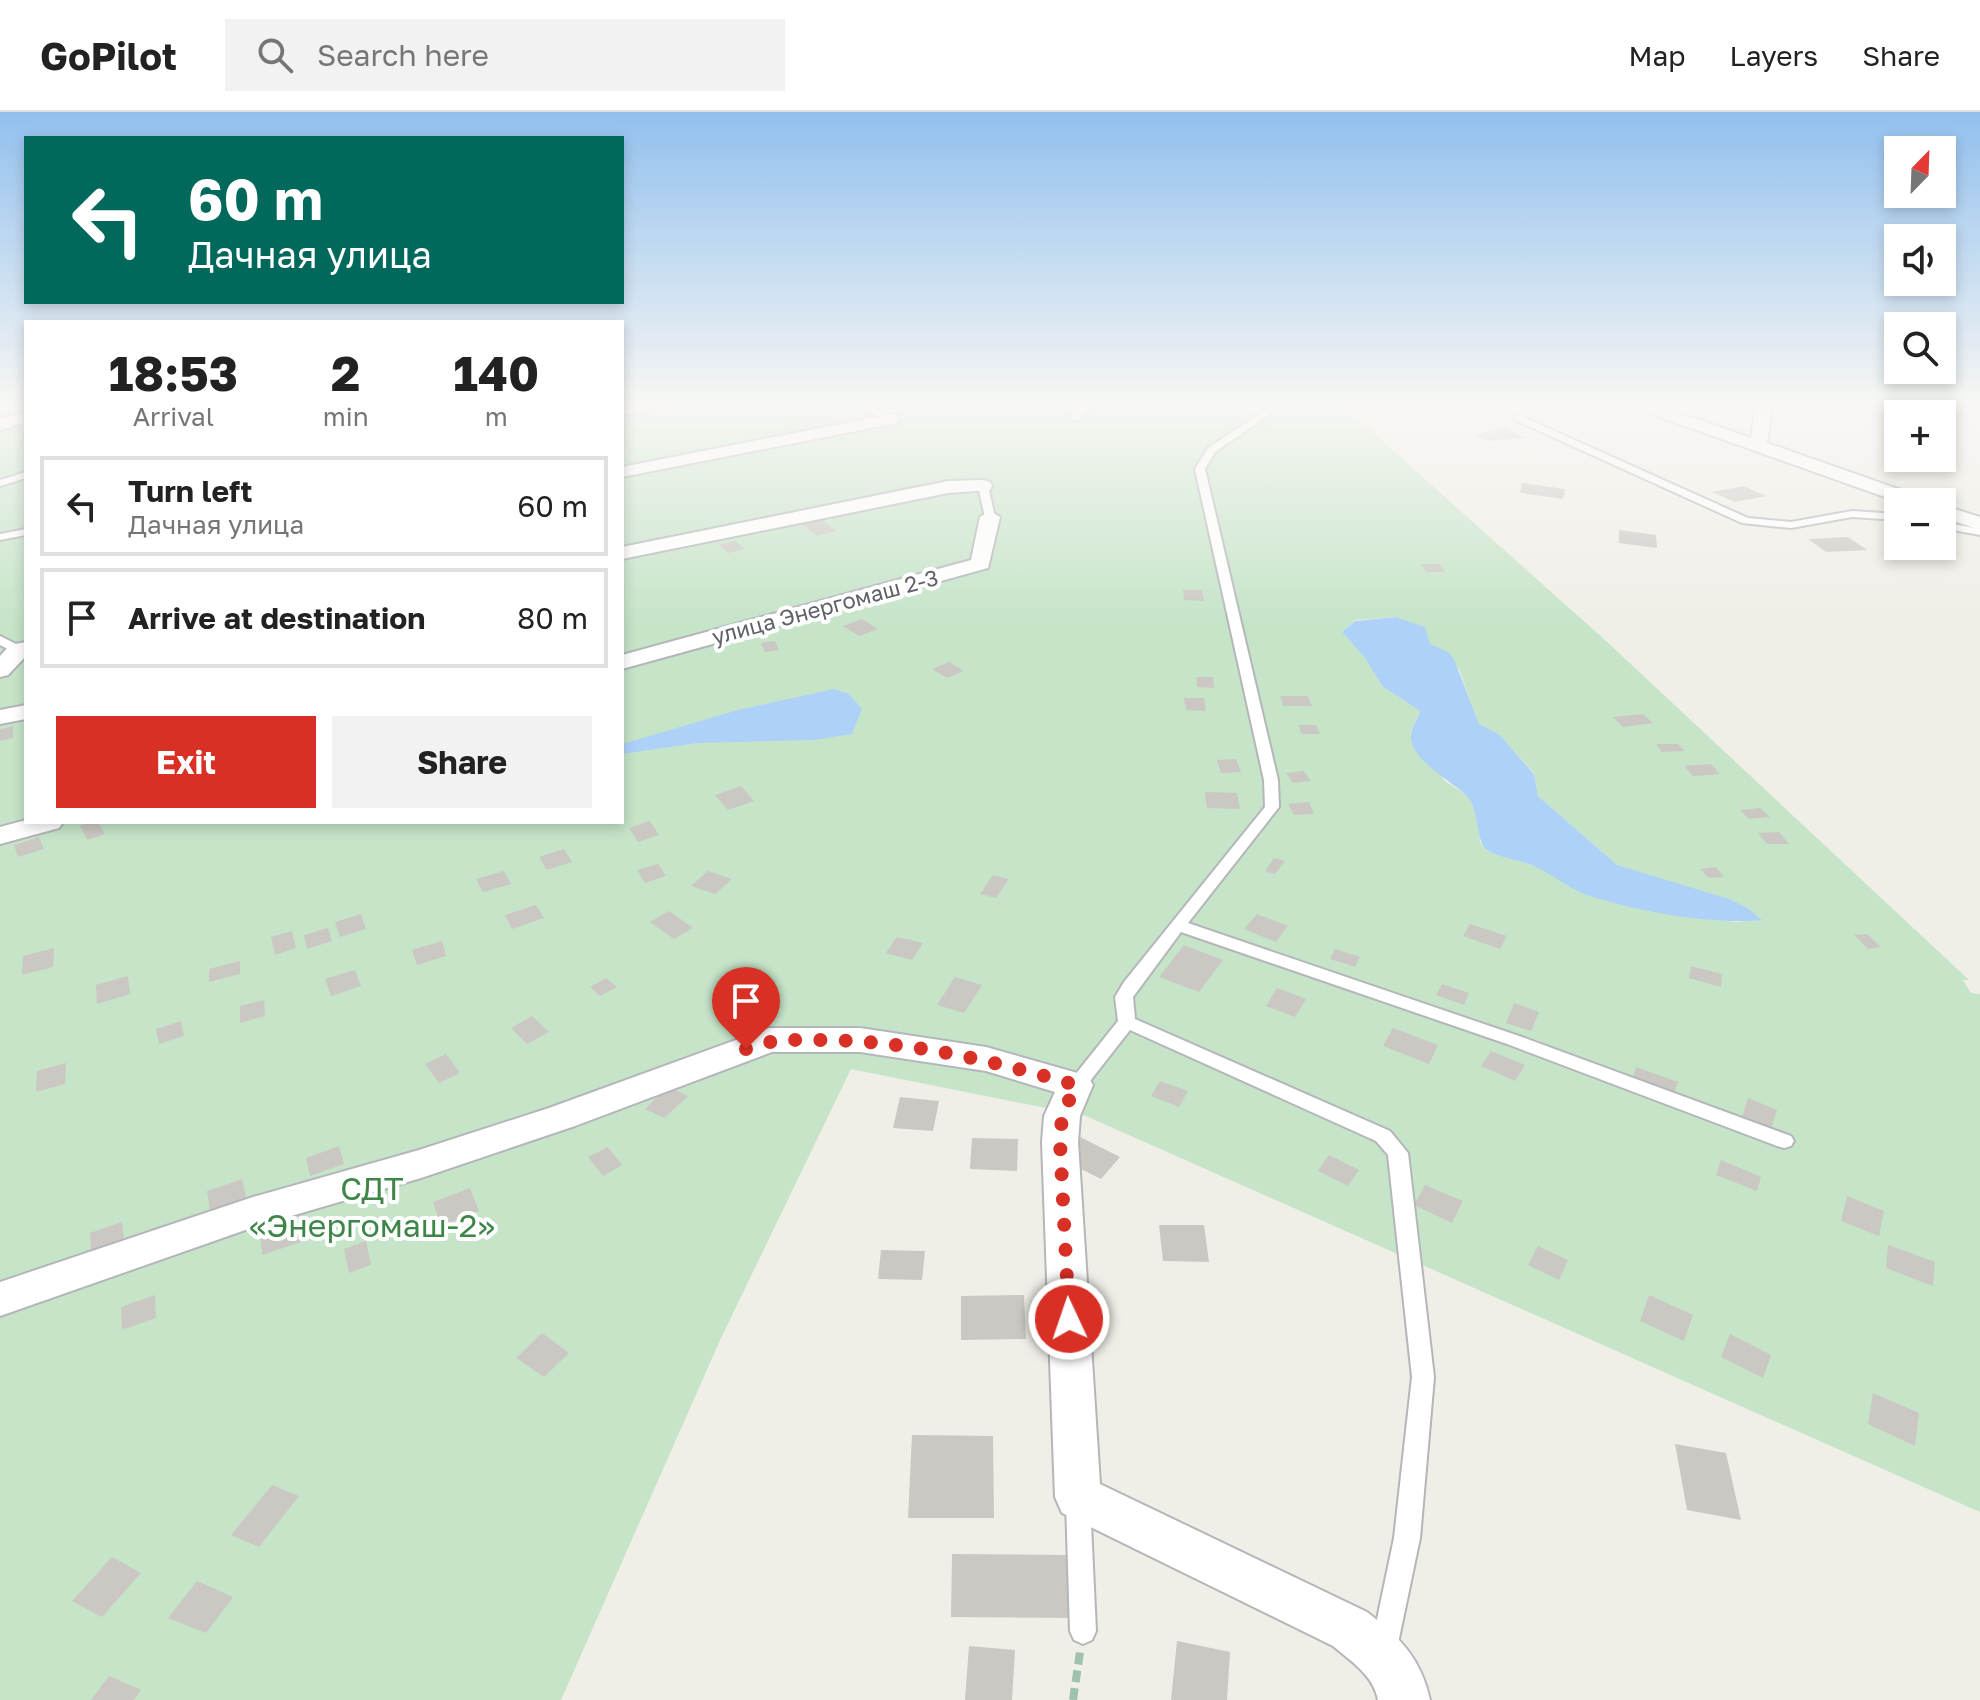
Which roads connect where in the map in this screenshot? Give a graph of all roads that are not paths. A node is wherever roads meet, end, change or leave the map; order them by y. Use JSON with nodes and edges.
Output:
{"nodes":[{"id":1,"x":19,"y":477,"type":"edge"},
{"id":2,"x":1202,"y":477,"type":"edge"},
{"id":3,"x":1649,"y":477,"type":"edge"},
{"id":4,"x":1848,"y":477,"type":"edge"},
{"id":5,"x":0,"y":483,"type":"edge"},
{"id":6,"x":983,"y":486,"type":"joint"},
{"id":7,"x":1884,"y":490,"type":"edge"},
{"id":8,"x":1884,"y":516,"type":"edge"},
{"id":9,"x":1956,"y":516,"type":"edge"},
{"id":10,"x":990,"y":517,"type":"joint"},
{"id":11,"x":1980,"y":524,"type":"edge"},
{"id":12,"x":1956,"y":528,"type":"edge"},
{"id":13,"x":24,"y":532,"type":"edge"},
{"id":14,"x":1980,"y":532,"type":"edge"},
{"id":15,"x":0,"y":537,"type":"edge"},
{"id":16,"x":624,"y":553,"type":"edge"},
{"id":17,"x":15,"y":646,"type":"edge"},
{"id":18,"x":624,"y":661,"type":"edge"},
{"id":19,"x":0,"y":670,"type":"edge"},
{"id":20,"x":24,"y":712,"type":"edge"},
{"id":21,"x":0,"y":717,"type":"edge"},
{"id":22,"x":42,"y":824,"type":"edge"},
{"id":23,"x":0,"y":836,"type":"edge"},
{"id":24,"x":1177,"y":925,"type":"junction"},
{"id":25,"x":1127,"y":1022,"type":"junction"},
{"id":26,"x":1076,"y":1085,"type":"junction"},
{"id":27,"x":1784,"y":1141,"type":"dead end"},
{"id":28,"x":0,"y":1299,"type":"edge"},
{"id":29,"x":1078,"y":1497,"type":"junction"},
{"id":30,"x":1083,"y":1631,"type":"road end"},
{"id":31,"x":1382,"y":1655,"type":"junction"},
{"id":32,"x":1404,"y":1700,"type":"edge"}],
"edges":[{"from":1,"to":5,"type":"lane"},
{"from":2,"to":24,"type":"lane"},
{"from":3,"to":8,"type":"lane"},
{"from":4,"to":7,"type":"street"},
{"from":6,"to":10,"type":"lane"},
{"from":6,"to":16,"type":"street"},
{"from":9,"to":11,"type":"street"},
{"from":10,"to":18,"type":"street","name":"улица Энергомаш 2-3"},
{"from":12,"to":14,"type":"lane"},
{"from":13,"to":15,"type":"lane"},
{"from":17,"to":19,"type":"street"},
{"from":20,"to":21,"type":"street"},
{"from":22,"to":23,"type":"street"},
{"from":24,"to":25,"type":"lane"},
{"from":24,"to":27,"type":"lane"},
{"from":25,"to":26,"type":"lane"},
{"from":25,"to":31,"type":"lane"},
{"from":26,"to":28,"type":"street"},
{"from":26,"to":29,"type":"street"},
{"from":29,"to":30,"type":"lane"},
{"from":29,"to":31,"type":"street"},
{"from":31,"to":32,"type":"street"}]}
